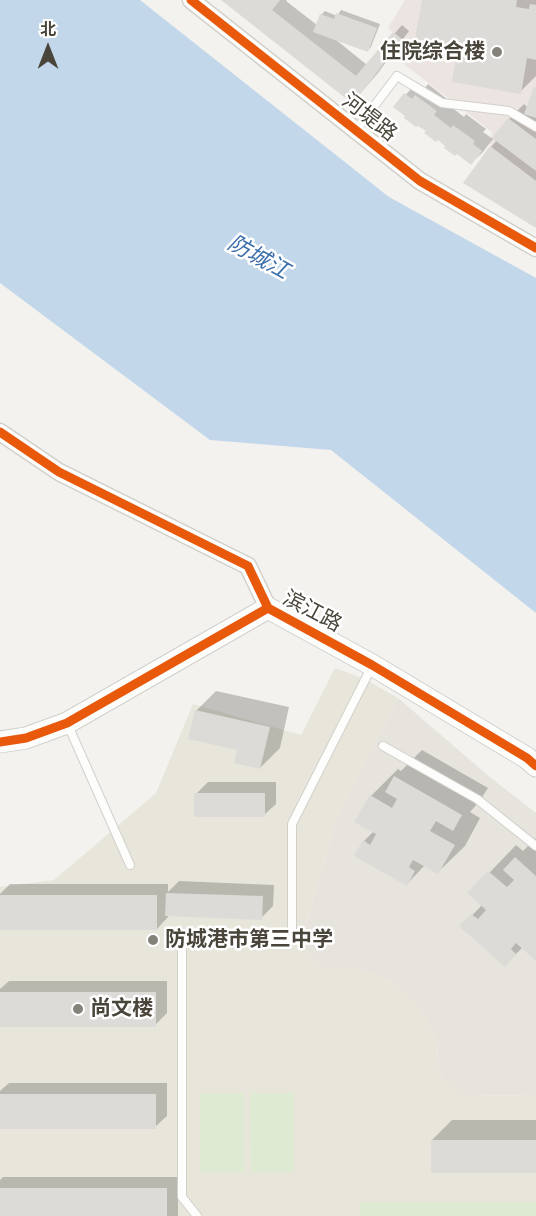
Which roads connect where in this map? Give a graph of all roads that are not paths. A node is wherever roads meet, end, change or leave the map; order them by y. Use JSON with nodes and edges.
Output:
{"nodes":[{"id":1,"x":191,"y":0,"type":"edge"},
{"id":2,"x":536,"y":127,"type":"edge"},
{"id":3,"x":356,"y":130,"type":"junction"},
{"id":4,"x":536,"y":248,"type":"edge"},
{"id":5,"x":0,"y":432,"type":"edge"},
{"id":6,"x":268,"y":608,"type":"junction"},
{"id":7,"x":372,"y":665,"type":"junction"},
{"id":8,"x":67,"y":723,"type":"junction"},
{"id":9,"x":0,"y":742,"type":"edge"},
{"id":10,"x":383,"y":746,"type":"dead end"},
{"id":11,"x":536,"y":766,"type":"edge"},
{"id":12,"x":536,"y":846,"type":"edge"},
{"id":13,"x":130,"y":865,"type":"dead end"},
{"id":14,"x":197,"y":1216,"type":"edge"}],
"edges":[{"from":1,"to":3,"type":"street","name":"河堤路"},
{"from":2,"to":3,"type":"lane"},
{"from":3,"to":4,"type":"street","name":"河堤路"},
{"from":5,"to":6,"type":"street"},
{"from":6,"to":7,"type":"street","name":"滨江路"},
{"from":6,"to":8,"type":"street","name":"滨江路"},
{"from":7,"to":11,"type":"street","name":"滨江路"},
{"from":7,"to":14,"type":"lane"},
{"from":8,"to":9,"type":"street","name":"滨江路"},
{"from":8,"to":13,"type":"lane"},
{"from":10,"to":12,"type":"lane"}]}
